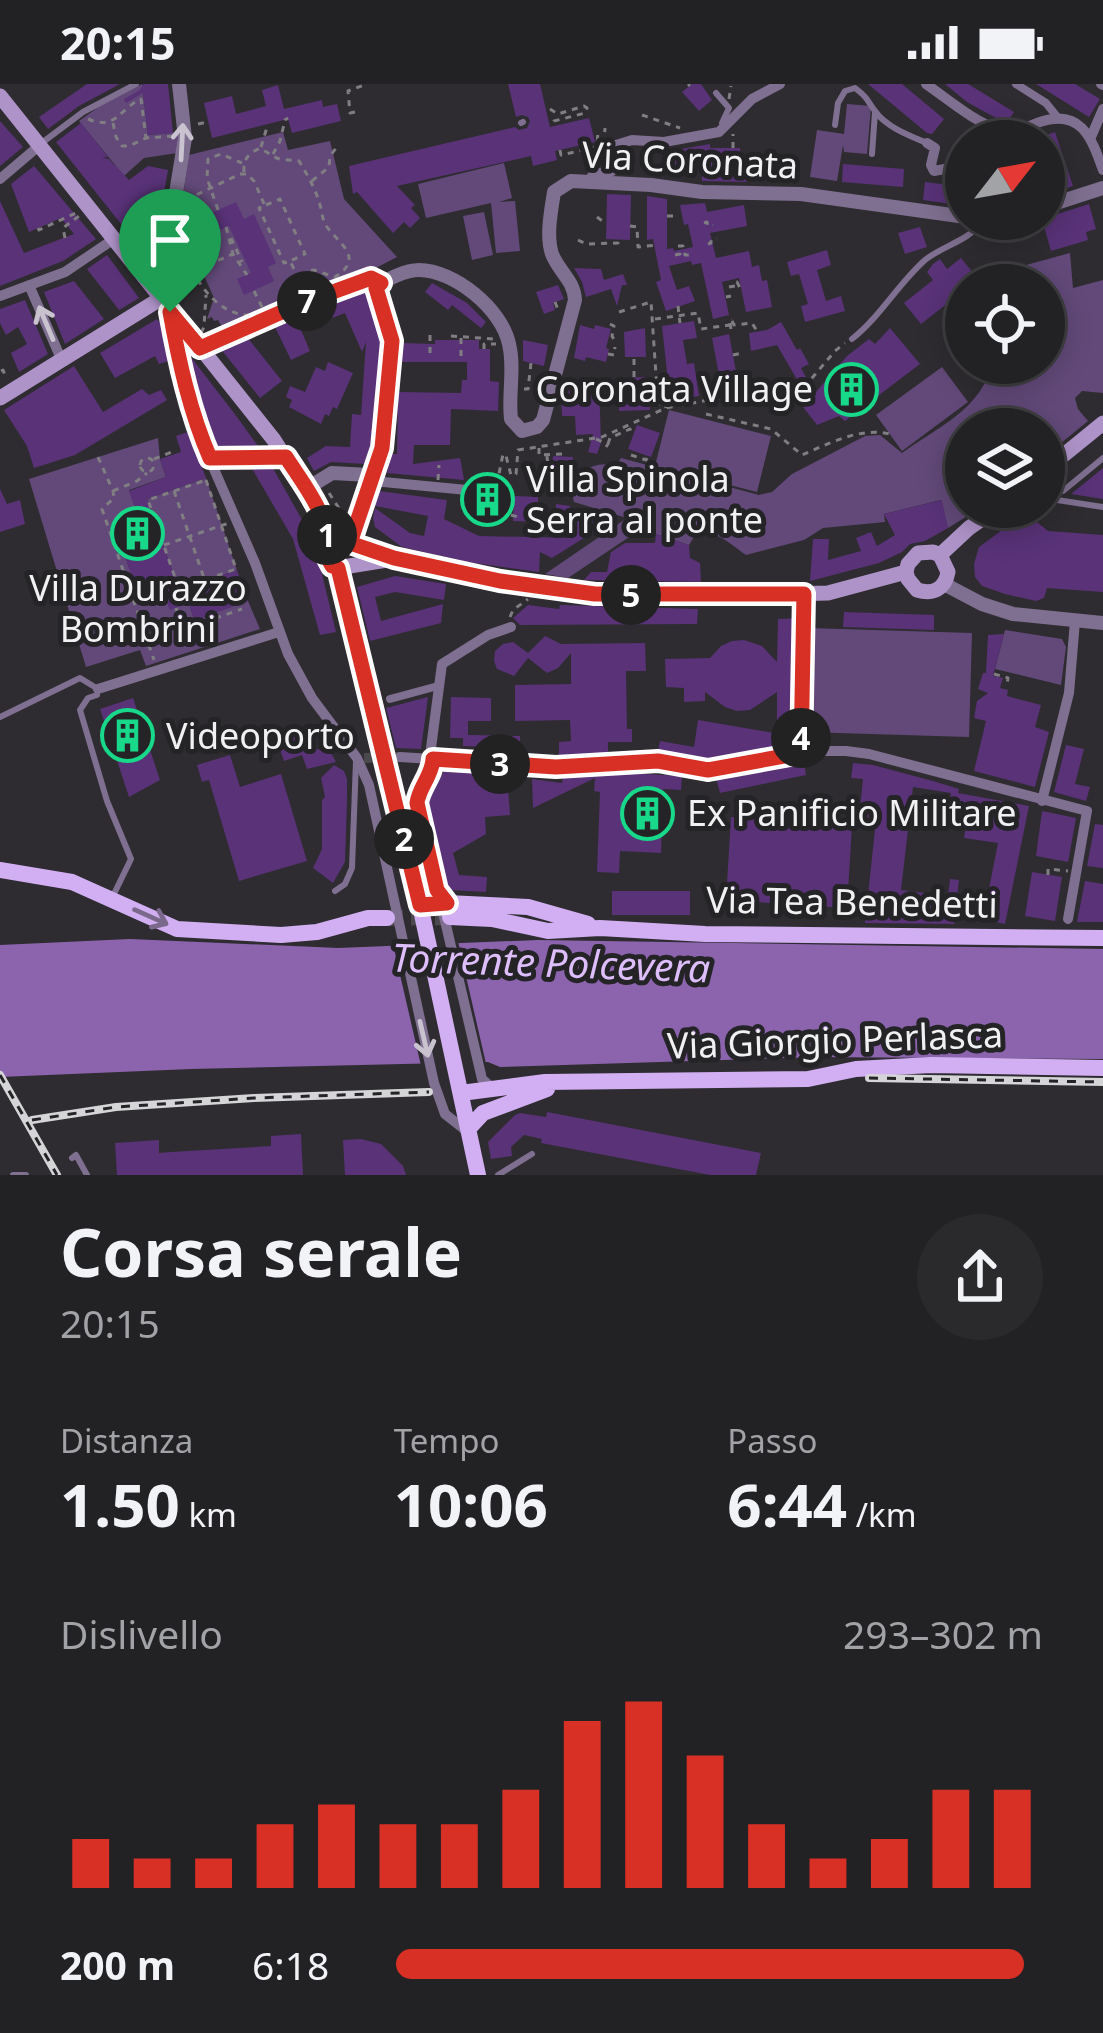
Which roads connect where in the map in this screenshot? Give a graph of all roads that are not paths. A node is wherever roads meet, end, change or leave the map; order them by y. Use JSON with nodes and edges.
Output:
{"nodes":[{"id":1,"x":136,"y":84,"type":"edge"},
{"id":2,"x":179,"y":84,"type":"edge"},
{"id":3,"x":780,"y":84,"type":"edge"},
{"id":4,"x":926,"y":84,"type":"edge"},
{"id":5,"x":1016,"y":84,"type":"edge"},
{"id":6,"x":716,"y":92,"type":"dead end"},
{"id":7,"x":0,"y":97,"type":"edge"},
{"id":8,"x":1103,"y":109,"type":"edge"},
{"id":9,"x":875,"y":112,"type":"junction"},
{"id":10,"x":976,"y":118,"type":"junction"},
{"id":11,"x":1058,"y":118,"type":"junction"},
{"id":12,"x":978,"y":120,"type":"edge"},
{"id":13,"x":835,"y":125,"type":"dead end"},
{"id":14,"x":712,"y":134,"type":"junction"},
{"id":15,"x":1091,"y":137,"type":"junction"},
{"id":16,"x":931,"y":145,"type":"junction"},
{"id":17,"x":40,"y":146,"type":"junction"},
{"id":18,"x":945,"y":151,"type":"edge"},
{"id":19,"x":872,"y":154,"type":"dead end"},
{"id":20,"x":945,"y":169,"type":"edge"},
{"id":21,"x":1103,"y":170,"type":"edge"},
{"id":22,"x":595,"y":177,"type":"junction"},
{"id":23,"x":0,"y":179,"type":"edge"},
{"id":24,"x":1103,"y":188,"type":"edge"},
{"id":25,"x":1065,"y":200,"type":"edge"},
{"id":26,"x":945,"y":214,"type":"edge"},
{"id":27,"x":114,"y":239,"type":"junction"},
{"id":28,"x":960,"y":240,"type":"edge"},
{"id":29,"x":129,"y":259,"type":"junction"},
{"id":30,"x":381,"y":283,"type":"junction"},
{"id":31,"x":29,"y":285,"type":"junction"},
{"id":32,"x":0,"y":296,"type":"edge"},
{"id":33,"x":161,"y":301,"type":"junction"},
{"id":34,"x":851,"y":339,"type":"road end"},
{"id":35,"x":200,"y":341,"type":"junction"},
{"id":36,"x":62,"y":361,"type":"junction"},
{"id":37,"x":0,"y":398,"type":"edge"},
{"id":38,"x":1103,"y":423,"type":"edge"},
{"id":39,"x":1065,"y":454,"type":"edge"},
{"id":40,"x":266,"y":457,"type":"joint"},
{"id":41,"x":286,"y":457,"type":"junction"},
{"id":42,"x":210,"y":458,"type":"junction"},
{"id":43,"x":1103,"y":458,"type":"edge"},
{"id":44,"x":375,"y":477,"type":"junction"},
{"id":45,"x":306,"y":489,"type":"junction"},
{"id":46,"x":1065,"y":489,"type":"edge"},
{"id":47,"x":467,"y":490,"type":"road end"},
{"id":48,"x":1065,"y":501,"type":"edge"},
{"id":49,"x":1103,"y":507,"type":"edge"},
{"id":50,"x":970,"y":528,"type":"edge"},
{"id":51,"x":339,"y":542,"type":"junction"},
{"id":52,"x":940,"y":555,"type":"junction"},
{"id":53,"x":384,"y":558,"type":"junction"},
{"id":54,"x":344,"y":566,"type":"junction"},
{"id":55,"x":906,"y":572,"type":"junction"},
{"id":56,"x":944,"y":584,"type":"junction"},
{"id":57,"x":1075,"y":621,"type":"junction"},
{"id":58,"x":1103,"y":623,"type":"edge"},
{"id":59,"x":511,"y":627,"type":"road end"},
{"id":60,"x":280,"y":632,"type":"junction"},
{"id":61,"x":437,"y":686,"type":"junction"},
{"id":62,"x":97,"y":692,"type":"junction"},
{"id":63,"x":390,"y":699,"type":"dead end"},
{"id":64,"x":0,"y":717,"type":"edge"},
{"id":65,"x":361,"y":758,"type":"junction"},
{"id":66,"x":400,"y":758,"type":"tunnel mouth"},
{"id":67,"x":433,"y":759,"type":"junction"},
{"id":68,"x":1042,"y":801,"type":"junction"},
{"id":69,"x":0,"y":870,"type":"edge"},
{"id":70,"x":434,"y":880,"type":"junction"},
{"id":71,"x":335,"y":891,"type":"dead end"},
{"id":72,"x":112,"y":899,"type":"junction"},
{"id":73,"x":420,"y":905,"type":"junction"},
{"id":74,"x":449,"y":910,"type":"junction"},
{"id":75,"x":391,"y":915,"type":"junction"},
{"id":76,"x":1068,"y":919,"type":"dead end"},
{"id":77,"x":1103,"y":938,"type":"edge"},
{"id":78,"x":1103,"y":1068,"type":"edge"},
{"id":79,"x":569,"y":1082,"type":"junction"},
{"id":80,"x":497,"y":1089,"type":"junction"},
{"id":81,"x":461,"y":1093,"type":"junction"},
{"id":82,"x":470,"y":1131,"type":"junction"},
{"id":83,"x":532,"y":1154,"type":"dead end"},
{"id":84,"x":72,"y":1157,"type":"dead end"},
{"id":85,"x":13,"y":1175,"type":"edge"},
{"id":86,"x":26,"y":1175,"type":"edge"},
{"id":87,"x":87,"y":1175,"type":"edge"},
{"id":88,"x":478,"y":1175,"type":"edge"},
{"id":89,"x":498,"y":1175,"type":"edge"}],
"edges":[{"from":1,"to":17,"type":"lane"},
{"from":29,"to":2,"type":"street","one_way":true},
{"from":3,"to":14,"type":"street"},
{"from":4,"to":10,"type":"street"},
{"from":5,"to":11,"type":"street"},
{"from":6,"to":14,"type":"lane"},
{"from":7,"to":17,"type":"main road"},
{"from":8,"to":15,"type":"street"},
{"from":9,"to":13,"type":"lane"},
{"from":9,"to":16,"type":"lane"},
{"from":9,"to":19,"type":"lane"},
{"from":10,"to":11,"type":"street"},
{"from":10,"to":12,"type":"street"},
{"from":11,"to":15,"type":"street"},
{"from":14,"to":22,"type":"street"},
{"from":15,"to":21,"type":"street"},
{"from":16,"to":18,"type":"street"},
{"from":16,"to":20,"type":"street"},
{"from":17,"to":23,"type":"street"},
{"from":17,"to":27,"type":"main road"},
{"from":22,"to":26,"type":"street","name":"Via Coronata"},
{"from":22,"to":30,"type":"street","name":"Via Coronata"},
{"from":24,"to":25,"type":"street"},
{"from":27,"to":29,"type":"main road"},
{"from":27,"to":31,"type":"street"},
{"from":28,"to":34,"type":"lane"},
{"from":29,"to":33,"type":"main road"},
{"from":30,"to":35,"type":"street"},
{"from":30,"to":44,"type":"street"},
{"from":31,"to":32,"type":"street"},
{"from":36,"to":31,"type":"street","one_way":true},
{"from":33,"to":35,"type":"main road"},
{"from":33,"to":36,"type":"main road"},
{"from":33,"to":42,"type":"street"},
{"from":35,"to":41,"type":"main road"},
{"from":36,"to":37,"type":"main road"},
{"from":38,"to":39,"type":"main road"},
{"from":40,"to":41,"type":"street"},
{"from":40,"to":42,"type":"lane"},
{"from":41,"to":45,"type":"main road"},
{"from":42,"to":60,"type":"street"},
{"from":43,"to":46,"type":"lane"},
{"from":44,"to":45,"type":"street"},
{"from":44,"to":47,"type":"street"},
{"from":44,"to":51,"type":"street"},
{"from":45,"to":51,"type":"main road"},
{"from":48,"to":49,"type":"lane"},
{"from":50,"to":52,"type":"main road"},
{"from":51,"to":53,"type":"main road"},
{"from":51,"to":54,"type":"main road"},
{"from":51,"to":54,"type":"main road"},
{"from":52,"to":55,"type":"main road"},
{"from":52,"to":56,"type":"main road"},
{"from":53,"to":54,"type":"main road"},
{"from":53,"to":55,"type":"main road"},
{"from":54,"to":73,"type":"main road"},
{"from":55,"to":56,"type":"main road"},
{"from":56,"to":57,"type":"street"},
{"from":57,"to":58,"type":"street"},
{"from":57,"to":68,"type":"street"},
{"from":59,"to":61,"type":"street"},
{"from":60,"to":62,"type":"street"},
{"from":60,"to":65,"type":"street"},
{"from":61,"to":63,"type":"street"},
{"from":61,"to":67,"type":"street"},
{"from":62,"to":64,"type":"lane"},
{"from":62,"to":72,"type":"lane"},
{"from":65,"to":71,"type":"lane"},
{"from":65,"to":75,"type":"street"},
{"from":66,"to":67,"type":"street"},
{"from":67,"to":68,"type":"street"},
{"from":67,"to":70,"type":"street"},
{"from":68,"to":76,"type":"street"},
{"from":69,"to":72,"type":"main road"},
{"from":70,"to":73,"type":"street"},
{"from":70,"to":74,"type":"street"},
{"from":72,"to":75,"type":"main road","one_way":true},
{"from":73,"to":74,"type":"main road","name":"Via Tea Benedetti"},
{"from":73,"to":81,"type":"main road"},
{"from":74,"to":77,"type":"main road","name":"Via Tea Benedetti"},
{"from":74,"to":80,"type":"street"},
{"from":75,"to":82,"type":"street","one_way":true},
{"from":78,"to":79,"type":"main road","name":"Via Giorgio Perlasca"},
{"from":79,"to":80,"type":"main road","name":"Via Giorgio Perlasca"},
{"from":79,"to":82,"type":"main road","name":"Via Giorgio Perlasca"},
{"from":80,"to":81,"type":"main road","name":"Via Giorgio Perlasca"},
{"from":81,"to":82,"type":"main road"},
{"from":82,"to":88,"type":"main road"},
{"from":83,"to":89,"type":"lane"},
{"from":84,"to":87,"type":"lane"},
{"from":85,"to":86,"type":"lane"}]}
